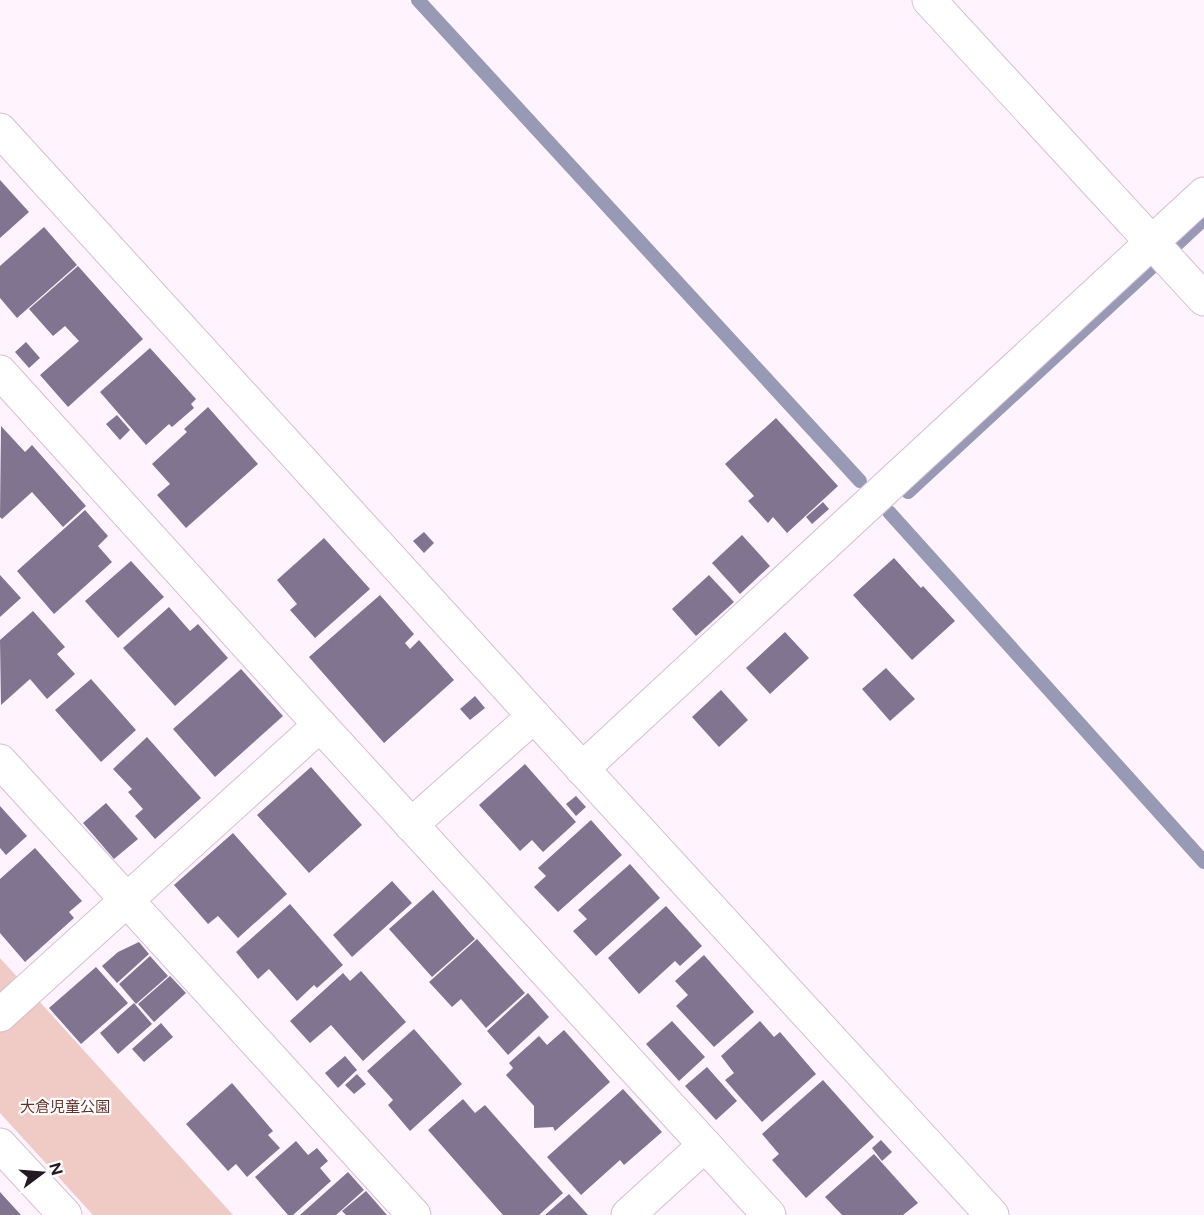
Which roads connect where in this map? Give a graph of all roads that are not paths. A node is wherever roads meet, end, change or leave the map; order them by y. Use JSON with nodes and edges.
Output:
{"nodes":[{"id":1,"x":929,"y":0,"type":"edge"},
{"id":2,"x":0,"y":130,"type":"edge"},
{"id":3,"x":1204,"y":194,"type":"edge"},
{"id":4,"x":1151,"y":242,"type":"junction"},
{"id":5,"x":1204,"y":299,"type":"edge"},
{"id":6,"x":0,"y":372,"type":"edge"},
{"id":7,"x":534,"y":716,"type":"junction"},
{"id":8,"x":320,"y":725,"type":"junction"},
{"id":9,"x":0,"y":761,"type":"edge"},
{"id":10,"x":582,"y":770,"type":"junction"},
{"id":11,"x":411,"y":825,"type":"junction"},
{"id":12,"x":127,"y":901,"type":"junction"},
{"id":13,"x":0,"y":1015,"type":"edge"},
{"id":14,"x":0,"y":1145,"type":"edge"},
{"id":15,"x":705,"y":1145,"type":"junction"},
{"id":16,"x":65,"y":1215,"type":"edge"},
{"id":17,"x":414,"y":1215,"type":"edge"},
{"id":18,"x":628,"y":1215,"type":"edge"},
{"id":19,"x":769,"y":1215,"type":"edge"},
{"id":20,"x":992,"y":1215,"type":"edge"}],
"edges":[{"from":1,"to":4,"type":"street"},
{"from":2,"to":7,"type":"street"},
{"from":3,"to":4,"type":"street"},
{"from":4,"to":5,"type":"street"},
{"from":4,"to":10,"type":"street"},
{"from":6,"to":8,"type":"street"},
{"from":7,"to":10,"type":"street"},
{"from":7,"to":11,"type":"street"},
{"from":8,"to":11,"type":"street"},
{"from":8,"to":12,"type":"street"},
{"from":9,"to":12,"type":"street"},
{"from":10,"to":20,"type":"street"},
{"from":11,"to":15,"type":"street"},
{"from":12,"to":13,"type":"street"},
{"from":12,"to":17,"type":"street"},
{"from":14,"to":16,"type":"street"},
{"from":15,"to":18,"type":"street"},
{"from":15,"to":19,"type":"street"}]}
